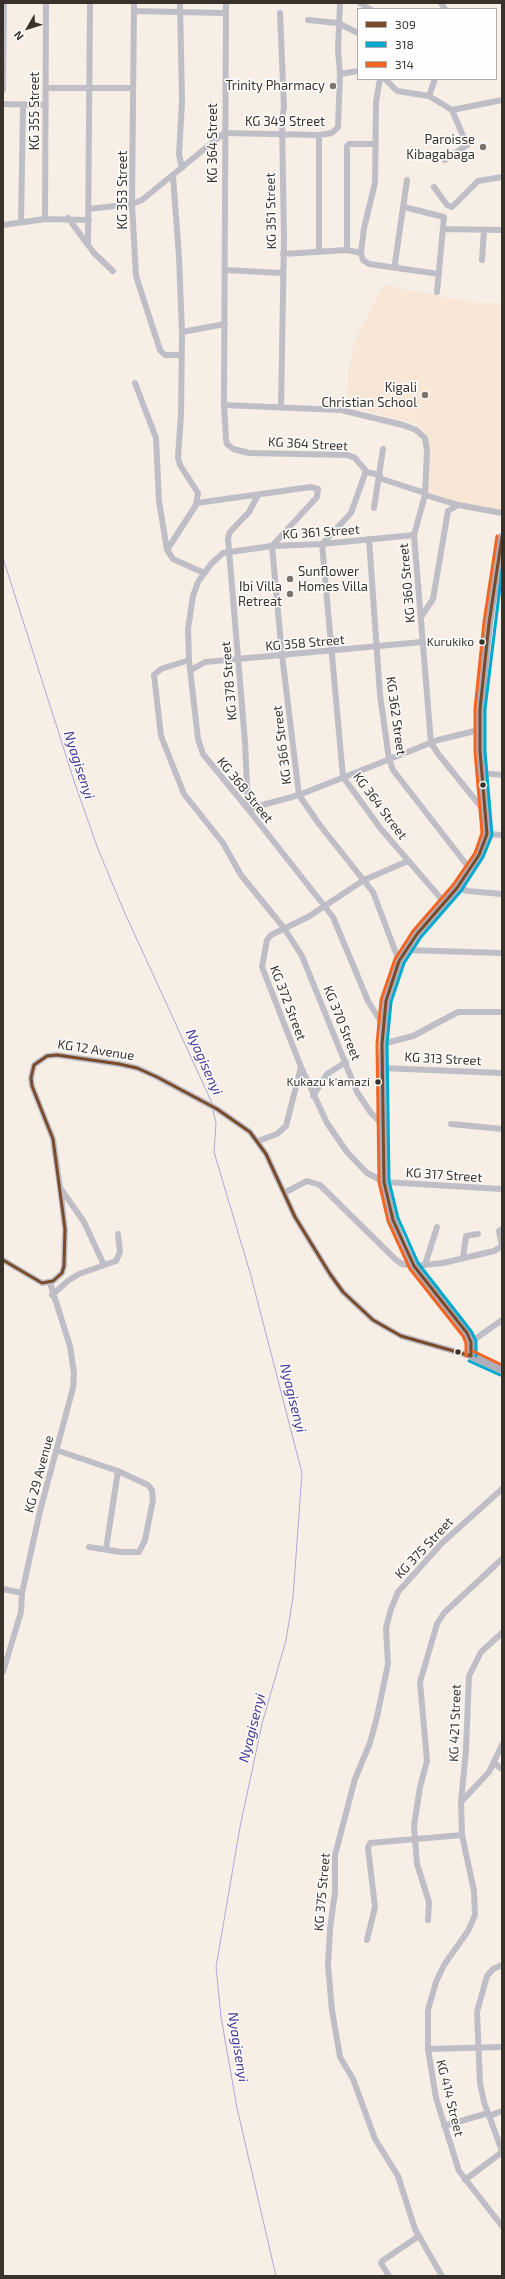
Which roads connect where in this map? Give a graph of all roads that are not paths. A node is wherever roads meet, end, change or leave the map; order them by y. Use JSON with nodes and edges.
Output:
{"nodes":[{"id":1,"x":4,"y":3,"type":"edge"},
{"id":2,"x":46,"y":3,"type":"edge"},
{"id":3,"x":90,"y":3,"type":"edge"},
{"id":4,"x":134,"y":3,"type":"edge"},
{"id":5,"x":180,"y":3,"type":"edge"},
{"id":6,"x":226,"y":3,"type":"edge"},
{"id":7,"x":340,"y":3,"type":"edge"},
{"id":8,"x":134,"y":11,"type":"junction"},
{"id":9,"x":179,"y":12,"type":"junction"},
{"id":10,"x":224,"y":13,"type":"junction"},
{"id":11,"x":280,"y":13,"type":"dead end"},
{"id":12,"x":308,"y":20,"type":"dead end"},
{"id":13,"x":338,"y":23,"type":"junction"},
{"id":14,"x":357,"y":32,"type":"edge"},
{"id":15,"x":357,"y":71,"type":"edge"},
{"id":16,"x":340,"y":74,"type":"junction"},
{"id":17,"x":380,"y":80,"type":"edge"},
{"id":18,"x":386,"y":80,"type":"edge"},
{"id":19,"x":433,"y":80,"type":"edge"},
{"id":20,"x":46,"y":88,"type":"junction"},
{"id":21,"x":133,"y":88,"type":"junction"},
{"id":22,"x":89,"y":89,"type":"junction"},
{"id":23,"x":3,"y":90,"type":"edge"},
{"id":24,"x":429,"y":96,"type":"junction"},
{"id":25,"x":502,"y":100,"type":"edge"},
{"id":26,"x":3,"y":104,"type":"edge"},
{"id":27,"x":46,"y":105,"type":"junction"},
{"id":28,"x":23,"y":109,"type":"dead end"},
{"id":29,"x":452,"y":110,"type":"junction"},
{"id":30,"x":224,"y":133,"type":"junction"},
{"id":31,"x":282,"y":134,"type":"junction"},
{"id":32,"x":319,"y":135,"type":"junction"},
{"id":33,"x":376,"y":144,"type":"junction"},
{"id":34,"x":445,"y":160,"type":"dead end"},
{"id":35,"x":182,"y":168,"type":"junction"},
{"id":36,"x":173,"y":176,"type":"junction"},
{"id":37,"x":502,"y":177,"type":"edge"},
{"id":38,"x":407,"y":180,"type":"dead end"},
{"id":39,"x":434,"y":187,"type":"dead end"},
{"id":40,"x":132,"y":204,"type":"junction"},
{"id":41,"x":404,"y":207,"type":"junction"},
{"id":42,"x":89,"y":209,"type":"junction"},
{"id":43,"x":68,"y":218,"type":"junction"},
{"id":44,"x":45,"y":219,"type":"junction"},
{"id":45,"x":89,"y":220,"type":"junction"},
{"id":46,"x":21,"y":222,"type":"junction"},
{"id":47,"x":3,"y":225,"type":"edge"},
{"id":48,"x":444,"y":229,"type":"junction"},
{"id":49,"x":484,"y":230,"type":"junction"},
{"id":50,"x":502,"y":230,"type":"edge"},
{"id":51,"x":88,"y":243,"type":"junction"},
{"id":52,"x":347,"y":250,"type":"junction"},
{"id":53,"x":319,"y":252,"type":"junction"},
{"id":54,"x":362,"y":253,"type":"junction"},
{"id":55,"x":283,"y":254,"type":"junction"},
{"id":56,"x":482,"y":260,"type":"dead end"},
{"id":57,"x":397,"y":268,"type":"junction"},
{"id":58,"x":225,"y":270,"type":"junction"},
{"id":59,"x":113,"y":271,"type":"dead end"},
{"id":60,"x":282,"y":273,"type":"junction"},
{"id":61,"x":439,"y":274,"type":"junction"},
{"id":62,"x":437,"y":292,"type":"dead end"},
{"id":63,"x":225,"y":324,"type":"junction"},
{"id":64,"x":182,"y":332,"type":"junction"},
{"id":65,"x":181,"y":355,"type":"junction"},
{"id":66,"x":135,"y":383,"type":"dead end"},
{"id":67,"x":224,"y":405,"type":"junction"},
{"id":68,"x":281,"y":408,"type":"junction"},
{"id":69,"x":383,"y":449,"type":"dead end"},
{"id":70,"x":366,"y":472,"type":"junction"},
{"id":71,"x":379,"y":476,"type":"junction"},
{"id":72,"x":425,"y":494,"type":"junction"},
{"id":73,"x":258,"y":495,"type":"junction"},
{"id":74,"x":197,"y":503,"type":"junction"},
{"id":75,"x":458,"y":505,"type":"junction"},
{"id":76,"x":374,"y":508,"type":"dead end"},
{"id":77,"x":502,"y":513,"type":"edge"},
{"id":78,"x":414,"y":535,"type":"junction"},
{"id":79,"x":502,"y":537,"type":"edge"},
{"id":80,"x":369,"y":539,"type":"junction"},
{"id":81,"x":322,"y":544,"type":"junction"},
{"id":82,"x":272,"y":546,"type":"junction"},
{"id":83,"x":167,"y":550,"type":"junction"},
{"id":84,"x":229,"y":552,"type":"junction"},
{"id":85,"x":500,"y":562,"type":"edge"},
{"id":86,"x":204,"y":573,"type":"junction"},
{"id":87,"x":498,"y":592,"type":"edge"},
{"id":88,"x":421,"y":617,"type":"junction"},
{"id":89,"x":422,"y":642,"type":"junction"},
{"id":90,"x":376,"y":648,"type":"junction"},
{"id":91,"x":332,"y":651,"type":"junction"},
{"id":92,"x":282,"y":655,"type":"junction"},
{"id":93,"x":189,"y":660,"type":"junction"},
{"id":94,"x":238,"y":660,"type":"junction"},
{"id":95,"x":191,"y":670,"type":"junction"},
{"id":96,"x":479,"y":730,"type":"junction"},
{"id":97,"x":431,"y":743,"type":"junction"},
{"id":98,"x":389,"y":759,"type":"junction"},
{"id":99,"x":482,"y":773,"type":"junction"},
{"id":100,"x":502,"y":775,"type":"edge"},
{"id":101,"x":343,"y":777,"type":"junction"},
{"id":102,"x":299,"y":795,"type":"junction"},
{"id":103,"x":248,"y":809,"type":"junction"},
{"id":104,"x":487,"y":814,"type":"junction"},
{"id":105,"x":487,"y":834,"type":"junction"},
{"id":106,"x":502,"y":835,"type":"edge"},
{"id":107,"x":408,"y":861,"type":"junction"},
{"id":108,"x":470,"y":869,"type":"junction"},
{"id":109,"x":364,"y":880,"type":"junction"},
{"id":110,"x":457,"y":888,"type":"junction"},
{"id":111,"x":502,"y":894,"type":"edge"},
{"id":112,"x":444,"y":902,"type":"junction"},
{"id":113,"x":324,"y":905,"type":"junction"},
{"id":114,"x":284,"y":928,"type":"junction"},
{"id":115,"x":405,"y":950,"type":"junction"},
{"id":116,"x":502,"y":953,"type":"edge"},
{"id":117,"x":399,"y":961,"type":"junction"},
{"id":118,"x":502,"y":1012,"type":"edge"},
{"id":119,"x":383,"y":1025,"type":"junction"},
{"id":120,"x":382,"y":1044,"type":"junction"},
{"id":121,"x":346,"y":1062,"type":"junction"},
{"id":122,"x":301,"y":1067,"type":"junction"},
{"id":123,"x":382,"y":1068,"type":"junction"},
{"id":124,"x":502,"y":1073,"type":"edge"},
{"id":125,"x":313,"y":1096,"type":"junction"},
{"id":126,"x":382,"y":1124,"type":"junction"},
{"id":127,"x":451,"y":1124,"type":"dead end"},
{"id":128,"x":502,"y":1129,"type":"edge"},
{"id":129,"x":258,"y":1141,"type":"junction"},
{"id":130,"x":384,"y":1182,"type":"junction"},
{"id":131,"x":60,"y":1188,"type":"junction"},
{"id":132,"x":502,"y":1189,"type":"edge"},
{"id":133,"x":284,"y":1193,"type":"junction"},
{"id":134,"x":437,"y":1227,"type":"dead end"},
{"id":135,"x":502,"y":1229,"type":"edge"},
{"id":136,"x":118,"y":1234,"type":"dead end"},
{"id":137,"x":478,"y":1234,"type":"dead end"},
{"id":138,"x":463,"y":1258,"type":"junction"},
{"id":139,"x":3,"y":1260,"type":"edge"},
{"id":140,"x":104,"y":1265,"type":"junction"},
{"id":141,"x":426,"y":1265,"type":"junction"},
{"id":142,"x":414,"y":1266,"type":"junction"},
{"id":143,"x":50,"y":1283,"type":"junction"},
{"id":144,"x":52,"y":1295,"type":"junction"},
{"id":145,"x":502,"y":1320,"type":"edge"},
{"id":146,"x":472,"y":1342,"type":"junction"},
{"id":147,"x":471,"y":1356,"type":"junction"},
{"id":148,"x":502,"y":1370,"type":"edge"},
{"id":149,"x":56,"y":1450,"type":"junction"},
{"id":150,"x":118,"y":1471,"type":"junction"},
{"id":151,"x":502,"y":1489,"type":"edge"},
{"id":152,"x":89,"y":1547,"type":"dead end"},
{"id":153,"x":106,"y":1549,"type":"junction"},
{"id":154,"x":502,"y":1559,"type":"edge"},
{"id":155,"x":3,"y":1589,"type":"edge"},
{"id":156,"x":22,"y":1593,"type":"junction"},
{"id":157,"x":502,"y":1633,"type":"edge"},
{"id":158,"x":3,"y":1672,"type":"edge"},
{"id":159,"x":502,"y":1746,"type":"edge"},
{"id":160,"x":494,"y":1763,"type":"junction"},
{"id":161,"x":502,"y":1768,"type":"edge"},
{"id":162,"x":462,"y":1802,"type":"junction"},
{"id":163,"x":462,"y":1835,"type":"junction"},
{"id":164,"x":415,"y":1838,"type":"junction"},
{"id":165,"x":428,"y":1920,"type":"dead end"},
{"id":166,"x":367,"y":1940,"type":"dead end"},
{"id":167,"x":502,"y":1965,"type":"edge"},
{"id":168,"x":477,"y":2047,"type":"junction"},
{"id":169,"x":502,"y":2047,"type":"edge"},
{"id":170,"x":428,"y":2048,"type":"junction"},
{"id":171,"x":502,"y":2111,"type":"edge"},
{"id":172,"x":488,"y":2114,"type":"junction"},
{"id":173,"x":444,"y":2126,"type":"junction"},
{"id":174,"x":502,"y":2152,"type":"edge"},
{"id":175,"x":465,"y":2180,"type":"junction"},
{"id":176,"x":502,"y":2226,"type":"edge"},
{"id":177,"x":419,"y":2236,"type":"junction"},
{"id":178,"x":389,"y":2276,"type":"edge"},
{"id":179,"x":442,"y":2276,"type":"edge"}],
"edges":[{"from":1,"to":23,"type":"street"},
{"from":2,"to":20,"type":"street","name":"KG 355 Street"},
{"from":3,"to":22,"type":"street"},
{"from":4,"to":8,"type":"street","name":"KG 353 Street"},
{"from":5,"to":9,"type":"street"},
{"from":6,"to":10,"type":"street","name":"KG 364 Street"},
{"from":7,"to":13,"type":"street","name":"KG 349 Street"},
{"from":8,"to":9,"type":"street"},
{"from":8,"to":21,"type":"street","name":"KG 353 Street"},
{"from":9,"to":10,"type":"street"},
{"from":9,"to":35,"type":"street"},
{"from":10,"to":30,"type":"street","name":"KG 364 Street"},
{"from":11,"to":31,"type":"street","name":"KG 351 Street"},
{"from":12,"to":13,"type":"street"},
{"from":13,"to":14,"type":"street"},
{"from":13,"to":16,"type":"street","name":"KG 349 Street"},
{"from":15,"to":16,"type":"street"},
{"from":16,"to":32,"type":"street","name":"KG 349 Street"},
{"from":17,"to":33,"type":"street"},
{"from":18,"to":24,"type":"street"},
{"from":19,"to":24,"type":"street"},
{"from":20,"to":22,"type":"street"},
{"from":20,"to":27,"type":"street","name":"KG 355 Street"},
{"from":21,"to":22,"type":"street"},
{"from":21,"to":40,"type":"street","name":"KG 353 Street"},
{"from":22,"to":42,"type":"street"},
{"from":24,"to":29,"type":"street"},
{"from":25,"to":29,"type":"street"},
{"from":26,"to":27,"type":"street"},
{"from":27,"to":44,"type":"street","name":"KG 355 Street"},
{"from":28,"to":46,"type":"street"},
{"from":29,"to":34,"type":"street"},
{"from":30,"to":31,"type":"street","name":"KG 349 Street"},
{"from":30,"to":35,"type":"street"},
{"from":30,"to":58,"type":"street","name":"KG 364 Street"},
{"from":31,"to":32,"type":"street","name":"KG 349 Street"},
{"from":31,"to":55,"type":"street","name":"KG 351 Street"},
{"from":32,"to":53,"type":"street"},
{"from":33,"to":52,"type":"street"},
{"from":33,"to":54,"type":"street"},
{"from":35,"to":36,"type":"street"},
{"from":36,"to":40,"type":"street"},
{"from":36,"to":64,"type":"street"},
{"from":37,"to":39,"type":"street"},
{"from":38,"to":41,"type":"street"},
{"from":40,"to":42,"type":"street"},
{"from":40,"to":65,"type":"street","name":"KG 353 Street"},
{"from":41,"to":48,"type":"street"},
{"from":41,"to":57,"type":"street"},
{"from":42,"to":45,"type":"street"},
{"from":43,"to":44,"type":"street"},
{"from":43,"to":45,"type":"street"},
{"from":43,"to":51,"type":"street"},
{"from":44,"to":46,"type":"street"},
{"from":45,"to":51,"type":"street"},
{"from":46,"to":47,"type":"street"},
{"from":48,"to":49,"type":"street"},
{"from":48,"to":61,"type":"street"},
{"from":49,"to":50,"type":"street"},
{"from":49,"to":56,"type":"street"},
{"from":51,"to":59,"type":"street"},
{"from":52,"to":53,"type":"street"},
{"from":52,"to":54,"type":"street"},
{"from":53,"to":55,"type":"street"},
{"from":54,"to":57,"type":"street"},
{"from":55,"to":60,"type":"street","name":"KG 351 Street"},
{"from":57,"to":61,"type":"street"},
{"from":58,"to":60,"type":"street"},
{"from":58,"to":63,"type":"street","name":"KG 364 Street"},
{"from":60,"to":68,"type":"street","name":"KG 351 Street"},
{"from":61,"to":62,"type":"street"},
{"from":63,"to":64,"type":"street"},
{"from":63,"to":67,"type":"street","name":"KG 364 Street"},
{"from":64,"to":65,"type":"street"},
{"from":65,"to":74,"type":"street"},
{"from":66,"to":83,"type":"street"},
{"from":67,"to":68,"type":"street","name":"KG 360 Street"},
{"from":67,"to":70,"type":"street","name":"KG 364 Street"},
{"from":68,"to":72,"type":"street","name":"KG 360 Street"},
{"from":69,"to":71,"type":"street"},
{"from":70,"to":71,"type":"street"},
{"from":70,"to":81,"type":"street"},
{"from":71,"to":72,"type":"street"},
{"from":71,"to":76,"type":"street"},
{"from":72,"to":75,"type":"street"},
{"from":72,"to":78,"type":"street","name":"KG 360 Street"},
{"from":73,"to":74,"type":"street"},
{"from":73,"to":82,"type":"street"},
{"from":73,"to":84,"type":"street","name":"KG 378 Street"},
{"from":74,"to":83,"type":"street"},
{"from":75,"to":77,"type":"street"},
{"from":75,"to":88,"type":"street"},
{"from":78,"to":80,"type":"street","name":"KG 361 Street"},
{"from":78,"to":88,"type":"street","name":"KG 360 Street"},
{"from":79,"to":85,"type":"main road"},
{"from":80,"to":81,"type":"street","name":"KG 361 Street"},
{"from":80,"to":90,"type":"street","name":"KG 362 Street"},
{"from":81,"to":82,"type":"street","name":"KG 361 Street"},
{"from":81,"to":91,"type":"street","name":"KG 364 Street"},
{"from":82,"to":84,"type":"street","name":"KG 361 Street"},
{"from":82,"to":92,"type":"street","name":"KG 366 Street"},
{"from":83,"to":86,"type":"street"},
{"from":84,"to":86,"type":"street","name":"KG 368 Street"},
{"from":84,"to":94,"type":"street","name":"KG 378 Street"},
{"from":85,"to":87,"type":"main road"},
{"from":86,"to":93,"type":"street","name":"KG 368 Street"},
{"from":87,"to":96,"type":"main road"},
{"from":88,"to":89,"type":"street","name":"KG 360 Street"},
{"from":89,"to":90,"type":"street","name":"KG 358 Street"},
{"from":89,"to":97,"type":"street","name":"KG 360 Street"},
{"from":90,"to":91,"type":"street","name":"KG 358 Street"},
{"from":90,"to":98,"type":"street","name":"KG 362 Street"},
{"from":91,"to":92,"type":"street","name":"KG 358 Street"},
{"from":91,"to":101,"type":"street","name":"KG 364 Street"},
{"from":92,"to":94,"type":"street","name":"KG 358 Street"},
{"from":92,"to":102,"type":"street","name":"KG 366 Street"},
{"from":93,"to":95,"type":"street","name":"KG 368 Street"},
{"from":93,"to":114,"type":"street","name":"KG 370 Street"},
{"from":94,"to":95,"type":"street","name":"KG 358 Street"},
{"from":94,"to":103,"type":"street","name":"KG 378 Street"},
{"from":95,"to":103,"type":"street","name":"KG 368 Street"},
{"from":96,"to":97,"type":"street"},
{"from":96,"to":99,"type":"main road"},
{"from":97,"to":98,"type":"street"},
{"from":97,"to":104,"type":"street"},
{"from":98,"to":101,"type":"street"},
{"from":98,"to":108,"type":"street","name":"KG 362 Street"},
{"from":99,"to":100,"type":"street"},
{"from":99,"to":104,"type":"main road"},
{"from":101,"to":102,"type":"street"},
{"from":101,"to":107,"type":"street","name":"KG 364 Street"},
{"from":102,"to":103,"type":"street"},
{"from":102,"to":109,"type":"street","name":"KG 366 Street"},
{"from":103,"to":113,"type":"street","name":"KG 368 Street"},
{"from":104,"to":105,"type":"main road"},
{"from":105,"to":106,"type":"street"},
{"from":105,"to":108,"type":"main road"},
{"from":107,"to":109,"type":"street","name":"KG 372 Street"},
{"from":107,"to":112,"type":"street","name":"KG 364 Street"},
{"from":108,"to":110,"type":"main road"},
{"from":109,"to":113,"type":"street","name":"KG 372 Street"},
{"from":109,"to":117,"type":"street","name":"KG 366 Street"},
{"from":110,"to":111,"type":"street"},
{"from":110,"to":112,"type":"main road"},
{"from":112,"to":115,"type":"main road"},
{"from":113,"to":114,"type":"street","name":"KG 372 Street"},
{"from":113,"to":119,"type":"street","name":"KG 368 Street"},
{"from":114,"to":121,"type":"street","name":"KG 370 Street"},
{"from":114,"to":122,"type":"street","name":"KG 372 Street"},
{"from":115,"to":116,"type":"street"},
{"from":115,"to":117,"type":"main road"},
{"from":117,"to":119,"type":"main road"},
{"from":118,"to":120,"type":"street"},
{"from":119,"to":120,"type":"main road"},
{"from":120,"to":123,"type":"main road"},
{"from":121,"to":125,"type":"street"},
{"from":121,"to":126,"type":"street","name":"KG 370 Street"},
{"from":122,"to":125,"type":"street","name":"KG 372 Street"},
{"from":122,"to":129,"type":"street"},
{"from":123,"to":124,"type":"street","name":"KG 313 Street"},
{"from":123,"to":126,"type":"main road"},
{"from":125,"to":130,"type":"street","name":"KG 372 Street"},
{"from":126,"to":130,"type":"main road"},
{"from":127,"to":128,"type":"street"},
{"from":129,"to":131,"type":"street","name":"KG 12 Avenue"},
{"from":129,"to":133,"type":"street","name":"KG 12 Avenue"},
{"from":130,"to":132,"type":"street","name":"KG 317 Street"},
{"from":130,"to":142,"type":"main road"},
{"from":131,"to":140,"type":"street"},
{"from":131,"to":143,"type":"street","name":"KG 12 Avenue"},
{"from":133,"to":142,"type":"street"},
{"from":133,"to":147,"type":"street","name":"KG 12 Avenue"},
{"from":134,"to":141,"type":"street"},
{"from":135,"to":138,"type":"street"},
{"from":136,"to":140,"type":"street"},
{"from":137,"to":138,"type":"street"},
{"from":138,"to":141,"type":"street"},
{"from":139,"to":143,"type":"street"},
{"from":140,"to":144,"type":"street"},
{"from":141,"to":142,"type":"street"},
{"from":142,"to":146,"type":"main road"},
{"from":143,"to":144,"type":"street","name":"KG 29 Avenue"},
{"from":144,"to":149,"type":"street","name":"KG 29 Avenue"},
{"from":145,"to":146,"type":"street"},
{"from":146,"to":147,"type":"main road"},
{"from":147,"to":148,"type":"main road","name":"KG 12 Avenue"},
{"from":149,"to":150,"type":"street"},
{"from":149,"to":156,"type":"street","name":"KG 29 Avenue"},
{"from":150,"to":153,"type":"street"},
{"from":150,"to":153,"type":"street"},
{"from":151,"to":177,"type":"street","name":"KG 375 Street"},
{"from":152,"to":153,"type":"street"},
{"from":154,"to":164,"type":"street"},
{"from":155,"to":156,"type":"street"},
{"from":156,"to":158,"type":"street","name":"KG 29 Avenue"},
{"from":157,"to":162,"type":"street","name":"KG 421 Street"},
{"from":159,"to":160,"type":"street"},
{"from":160,"to":161,"type":"street"},
{"from":160,"to":162,"type":"street"},
{"from":162,"to":163,"type":"street","name":"KG 414 Street"},
{"from":163,"to":164,"type":"street"},
{"from":163,"to":170,"type":"street","name":"KG 414 Street"},
{"from":164,"to":165,"type":"street"},
{"from":164,"to":166,"type":"street"},
{"from":167,"to":168,"type":"street"},
{"from":168,"to":169,"type":"street"},
{"from":168,"to":170,"type":"street"},
{"from":168,"to":172,"type":"street"},
{"from":170,"to":173,"type":"street","name":"KG 414 Street"},
{"from":171,"to":172,"type":"street"},
{"from":172,"to":173,"type":"street"},
{"from":172,"to":174,"type":"street"},
{"from":173,"to":175,"type":"street","name":"KG 414 Street"},
{"from":174,"to":175,"type":"street"},
{"from":175,"to":176,"type":"street","name":"KG 414 Street"},
{"from":177,"to":178,"type":"street"},
{"from":177,"to":179,"type":"street","name":"KG 375 Street"}]}
